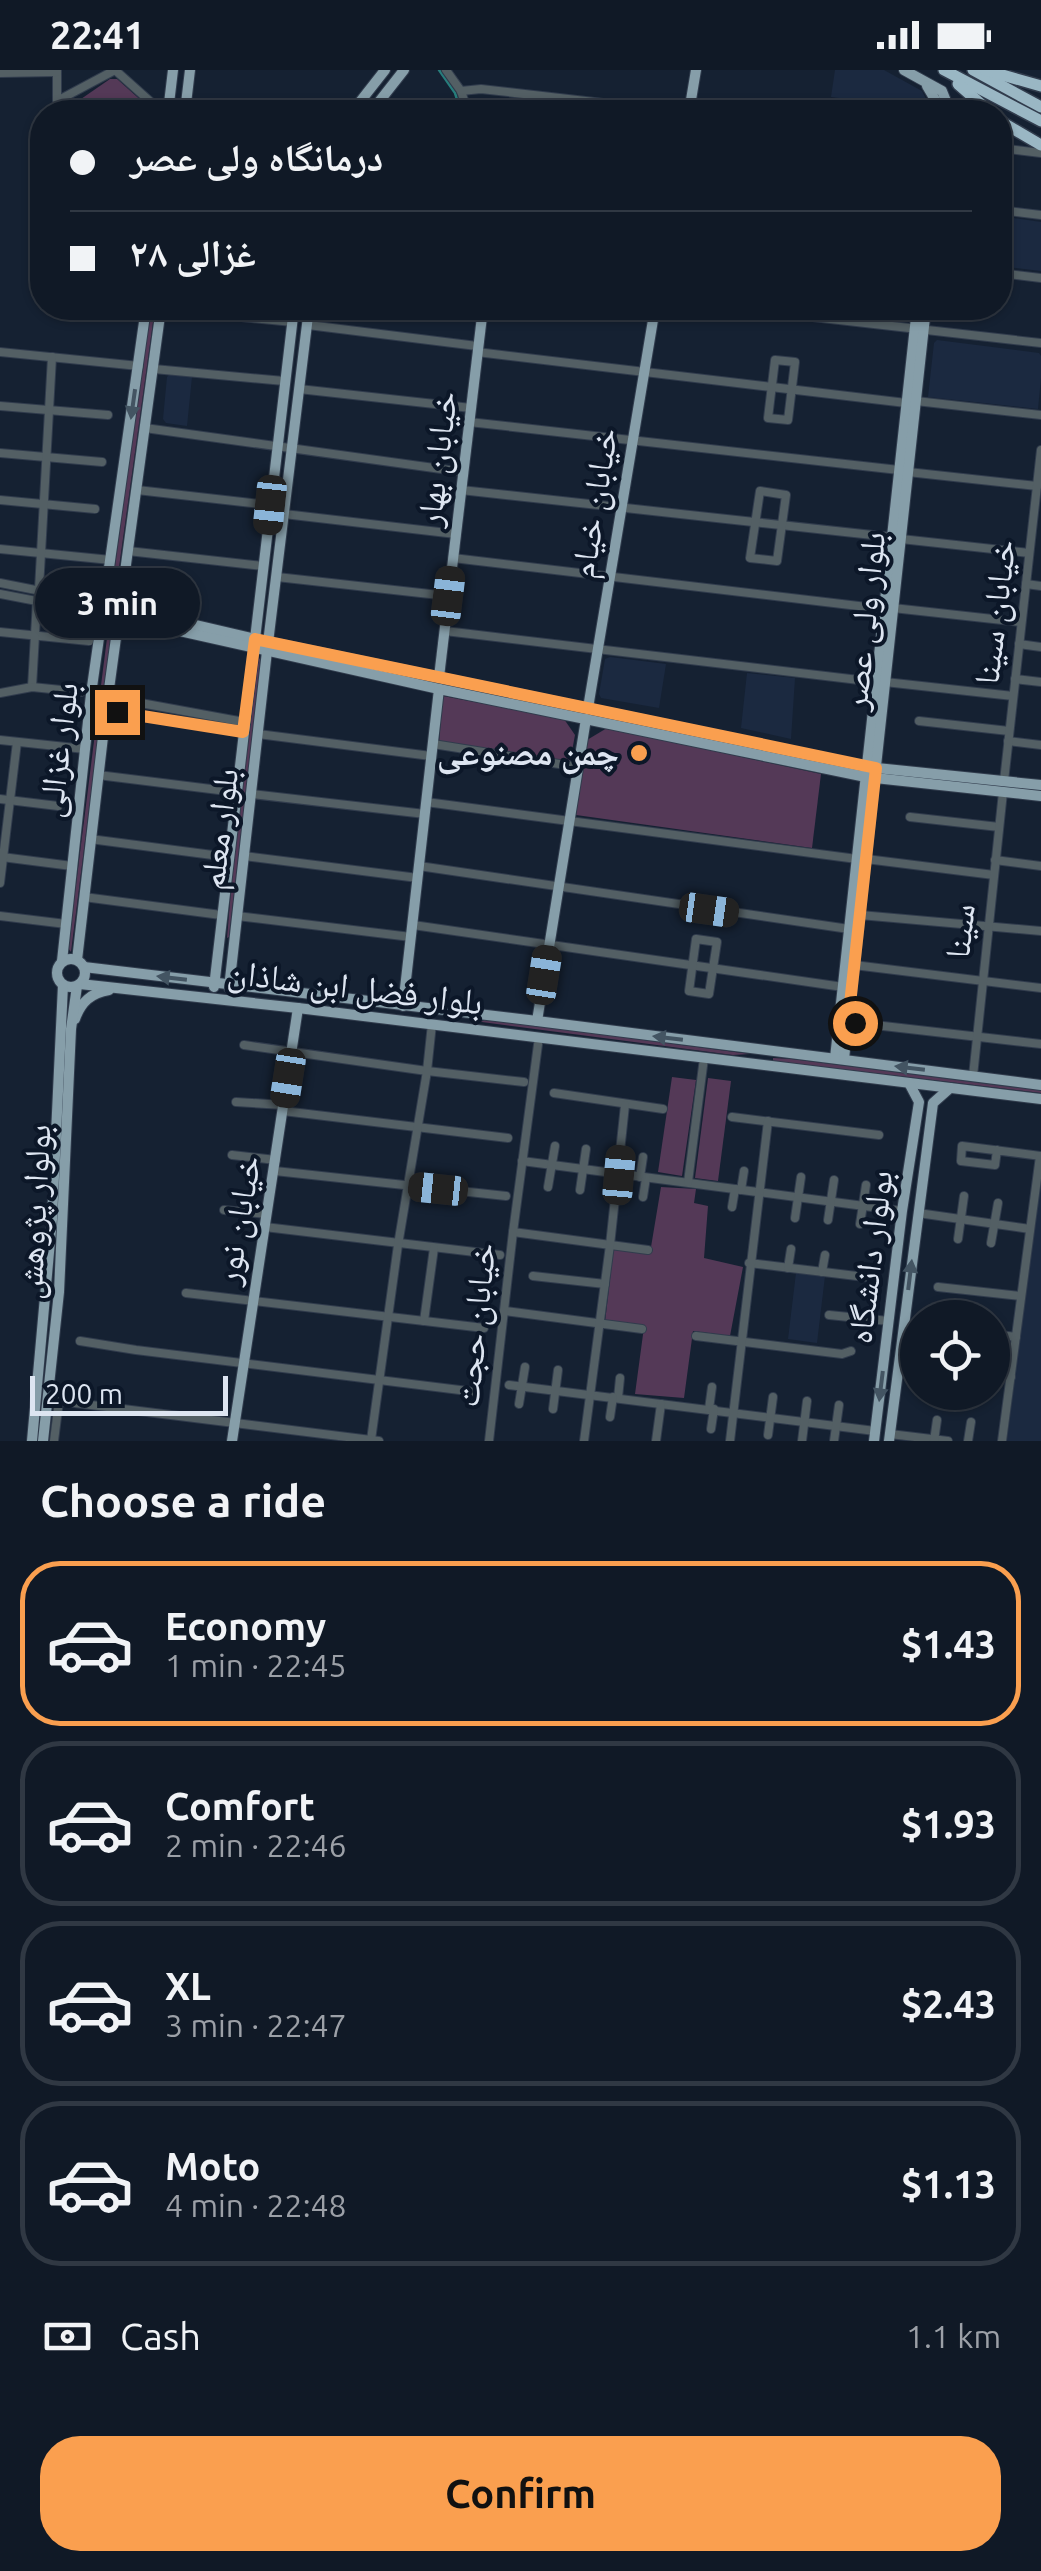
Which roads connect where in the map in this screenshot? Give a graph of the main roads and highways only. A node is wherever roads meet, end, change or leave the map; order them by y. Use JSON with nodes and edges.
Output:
{"nodes":[{"id":1,"x":173,"y":70,"type":"edge"},
{"id":2,"x":190,"y":70,"type":"edge"},
{"id":3,"x":385,"y":70,"type":"edge"},
{"id":4,"x":404,"y":70,"type":"edge"},
{"id":5,"x":696,"y":70,"type":"edge"},
{"id":6,"x":904,"y":70,"type":"edge"},
{"id":7,"x":941,"y":70,"type":"edge"},
{"id":8,"x":973,"y":70,"type":"edge"},
{"id":9,"x":985,"y":70,"type":"edge"},
{"id":10,"x":924,"y":81,"type":"junction"},
{"id":11,"x":1041,"y":86,"type":"edge"},
{"id":12,"x":167,"y":100,"type":"edge"},
{"id":13,"x":186,"y":100,"type":"edge"},
{"id":14,"x":361,"y":100,"type":"edge"},
{"id":15,"x":380,"y":100,"type":"edge"},
{"id":16,"x":688,"y":100,"type":"edge"},
{"id":17,"x":937,"y":100,"type":"edge"},
{"id":18,"x":946,"y":100,"type":"edge"},
{"id":19,"x":977,"y":100,"type":"edge"},
{"id":20,"x":999,"y":100,"type":"edge"},
{"id":21,"x":1012,"y":107,"type":"edge"},
{"id":22,"x":1041,"y":107,"type":"edge"},
{"id":23,"x":1041,"y":122,"type":"edge"},
{"id":24,"x":1012,"y":128,"type":"edge"},
{"id":25,"x":1041,"y":145,"type":"edge"},
{"id":26,"x":145,"y":320,"type":"edge"},
{"id":27,"x":160,"y":320,"type":"edge"},
{"id":28,"x":292,"y":320,"type":"edge"},
{"id":29,"x":309,"y":320,"type":"edge"},
{"id":30,"x":481,"y":320,"type":"edge"},
{"id":31,"x":653,"y":320,"type":"edge"},
{"id":32,"x":918,"y":320,"type":"edge"},
{"id":33,"x":922,"y":320,"type":"edge"},
{"id":34,"x":919,"y":329,"type":"junction"},
{"id":35,"x":105,"y":609,"type":"junction"},
{"id":36,"x":120,"y":612,"type":"junction"},
{"id":37,"x":254,"y":644,"type":"junction"},
{"id":38,"x":268,"y":646,"type":"junction"},
{"id":39,"x":439,"y":683,"type":"junction"},
{"id":40,"x":511,"y":698,"type":"junction"},
{"id":41,"x":587,"y":713,"type":"junction"},
{"id":42,"x":566,"y":715,"type":"junction"},
{"id":43,"x":607,"y":724,"type":"junction"},
{"id":44,"x":583,"y":738,"type":"junction"},
{"id":45,"x":729,"y":743,"type":"junction"},
{"id":46,"x":871,"y":772,"type":"junction"},
{"id":47,"x":1041,"y":785,"type":"edge"},
{"id":48,"x":1003,"y":786,"type":"junction"},
{"id":49,"x":1041,"y":796,"type":"edge"},
{"id":50,"x":861,"y":859,"type":"junction"},
{"id":51,"x":219,"y":939,"type":"junction"},
{"id":52,"x":234,"y":942,"type":"junction"},
{"id":53,"x":62,"y":962,"type":"junction"},
{"id":54,"x":81,"y":964,"type":"junction"},
{"id":55,"x":214,"y":983,"type":"junction"},
{"id":56,"x":78,"y":985,"type":"junction"},
{"id":57,"x":229,"y":985,"type":"junction"},
{"id":58,"x":64,"y":986,"type":"junction"},
{"id":59,"x":119,"y":988,"type":"junction"},
{"id":60,"x":212,"y":998,"type":"junction"},
{"id":61,"x":228,"y":999,"type":"junction"},
{"id":62,"x":404,"y":1006,"type":"junction"},
{"id":63,"x":298,"y":1008,"type":"junction"},
{"id":64,"x":462,"y":1013,"type":"junction"},
{"id":65,"x":537,"y":1021,"type":"junction"},
{"id":66,"x":845,"y":1027,"type":"junction"},
{"id":67,"x":462,"y":1028,"type":"junction"},
{"id":68,"x":71,"y":1029,"type":"junction"},
{"id":69,"x":765,"y":1050,"type":"junction"},
{"id":70,"x":839,"y":1058,"type":"junction"},
{"id":71,"x":764,"y":1065,"type":"junction"},
{"id":72,"x":910,"y":1083,"type":"junction"},
{"id":73,"x":1041,"y":1084,"type":"edge"},
{"id":74,"x":950,"y":1088,"type":"junction"},
{"id":75,"x":1041,"y":1100,"type":"edge"},
{"id":76,"x":911,"y":1300,"type":"edge"},
{"id":77,"x":889,"y":1320,"type":"junction"},
{"id":78,"x":900,"y":1322,"type":"edge"},
{"id":79,"x":900,"y":1377,"type":"edge"},
{"id":80,"x":874,"y":1436,"type":"edge"},
{"id":81,"x":890,"y":1438,"type":"edge"},
{"id":82,"x":32,"y":1441,"type":"edge"},
{"id":83,"x":42,"y":1441,"type":"edge"},
{"id":84,"x":232,"y":1441,"type":"edge"}],
"edges":[{"from":1,"to":12,"type":"main road"},
{"from":2,"to":13,"type":"main road"},
{"from":3,"to":14,"type":"main road"},
{"from":4,"to":15,"type":"main road"},
{"from":5,"to":16,"type":"main road"},
{"from":6,"to":10,"type":"main road"},
{"from":7,"to":19,"type":"highway"},
{"from":7,"to":20,"type":"highway"},
{"from":8,"to":22,"type":"highway"},
{"from":9,"to":11,"type":"highway"},
{"from":10,"to":17,"type":"main road"},
{"from":10,"to":18,"type":"main road"},
{"from":21,"to":23,"type":"highway"},
{"from":24,"to":25,"type":"highway"},
{"from":26,"to":35,"type":"main road","name":"بلوار غزالی","one_way":true},
{"from":27,"to":36,"type":"main road","name":"بلوار غزالی"},
{"from":28,"to":37,"type":"main road","name":"بلوار معلم"},
{"from":29,"to":38,"type":"main road","name":"بلوار معلم"},
{"from":30,"to":39,"type":"main road","name":"خیابان بهار"},
{"from":31,"to":41,"type":"main road","name":"خیابان خیام"},
{"from":32,"to":34,"type":"main road","name":"بلوار ولی عصر"},
{"from":33,"to":34,"type":"main road","name":"بلوار ولی عصر"},
{"from":34,"to":46,"type":"main road","name":"بلوار ولی عصر"},
{"from":35,"to":36,"type":"main road"},
{"from":35,"to":53,"type":"main road","name":"بلوار غزالی"},
{"from":36,"to":37,"type":"main road"},
{"from":36,"to":54,"type":"main road","name":"بلوار غزالی"},
{"from":37,"to":38,"type":"main road"},
{"from":37,"to":51,"type":"main road","name":"بلوار معلم"},
{"from":38,"to":39,"type":"main road"},
{"from":38,"to":52,"type":"main road","name":"بلوار معلم"},
{"from":39,"to":40,"type":"main road"},
{"from":39,"to":62,"type":"main road","name":"خیابان بهار"},
{"from":40,"to":41,"type":"main road"},
{"from":40,"to":42,"type":"main road"},
{"from":41,"to":42,"type":"main road"},
{"from":41,"to":43,"type":"main road"},
{"from":41,"to":44,"type":"main road","name":"خیابان خیام"},
{"from":41,"to":45,"type":"main road"},
{"from":42,"to":44,"type":"main road"},
{"from":43,"to":44,"type":"main road"},
{"from":43,"to":45,"type":"main road"},
{"from":44,"to":65,"type":"main road","name":"خیابان خیام"},
{"from":45,"to":46,"type":"main road"},
{"from":46,"to":48,"type":"main road"},
{"from":46,"to":50,"type":"main road","name":"بلوار ولی عصر"},
{"from":47,"to":48,"type":"main road"},
{"from":48,"to":49,"type":"main road"},
{"from":50,"to":66,"type":"main road","name":"بلوار ولی عصر"},
{"from":50,"to":66,"type":"main road","name":"بلوار ولی عصر"},
{"from":51,"to":52,"type":"main road"},
{"from":51,"to":55,"type":"main road","name":"بلوار معلم"},
{"from":52,"to":57,"type":"main road","name":"بلوار معلم"},
{"from":53,"to":54,"type":"main road"},
{"from":53,"to":58,"type":"main road"},
{"from":55,"to":54,"type":"main road","name":"بلوار فضل ابن شاذان","one_way":true},
{"from":54,"to":56,"type":"main road"},
{"from":55,"to":57,"type":"main road","name":"بلوار فضل ابن شاذان"},
{"from":55,"to":60,"type":"main road","name":"بلوار معلم"},
{"from":56,"to":58,"type":"main road"},
{"from":56,"to":59,"type":"main road","name":"بلوار فضل ابن شاذان"},
{"from":56,"to":68,"type":"main road","name":"بولوار پژوهش"},
{"from":57,"to":61,"type":"main road","name":"بلوار معلم"},
{"from":57,"to":62,"type":"main road","name":"بلوار فضل ابن شاذان"},
{"from":58,"to":82,"type":"main road","name":"بولوار پژوهش"},
{"from":59,"to":60,"type":"main road","name":"بلوار فضل ابن شاذان"},
{"from":59,"to":68,"type":"main road"},
{"from":60,"to":61,"type":"main road","name":"بلوار فضل ابن شاذان"},
{"from":61,"to":63,"type":"main road","name":"بلوار فضل ابن شاذان"},
{"from":62,"to":64,"type":"main road","name":"بلوار فضل ابن شاذان"},
{"from":63,"to":67,"type":"main road","name":"بلوار فضل ابن شاذان"},
{"from":63,"to":84,"type":"main road","name":"خیابان نور"},
{"from":64,"to":65,"type":"main road","name":"بلوار فضل ابن شاذان"},
{"from":64,"to":67,"type":"main road"},
{"from":69,"to":65,"type":"main road","name":"بلوار فضل ابن شاذان","one_way":true},
{"from":66,"to":70,"type":"main road","name":"بلوار ولی عصر"},
{"from":67,"to":71,"type":"main road","name":"بلوار فضل ابن شاذان"},
{"from":68,"to":83,"type":"main road","name":"بولوار پژوهش"},
{"from":69,"to":70,"type":"main road","name":"بلوار فضل ابن شاذان"},
{"from":69,"to":71,"type":"main road"},
{"from":73,"to":70,"type":"main road","name":"بلوار فضل ابن شاذان","one_way":true},
{"from":71,"to":72,"type":"main road","name":"بلوار فضل ابن شاذان"},
{"from":72,"to":74,"type":"main road","name":"بلوار فضل ابن شاذان"},
{"from":72,"to":77,"type":"main road","name":"بولوار دانشگاه"},
{"from":74,"to":75,"type":"main road","name":"بلوار فضل ابن شاذان"},
{"from":76,"to":74,"type":"main road","name":"بولوار دانشگاه","one_way":true},
{"from":77,"to":78,"type":"main road"},
{"from":77,"to":80,"type":"main road","name":"بولوار دانشگاه","one_way":true},
{"from":79,"to":81,"type":"main road","name":"بولوار دانشگاه"}]}
